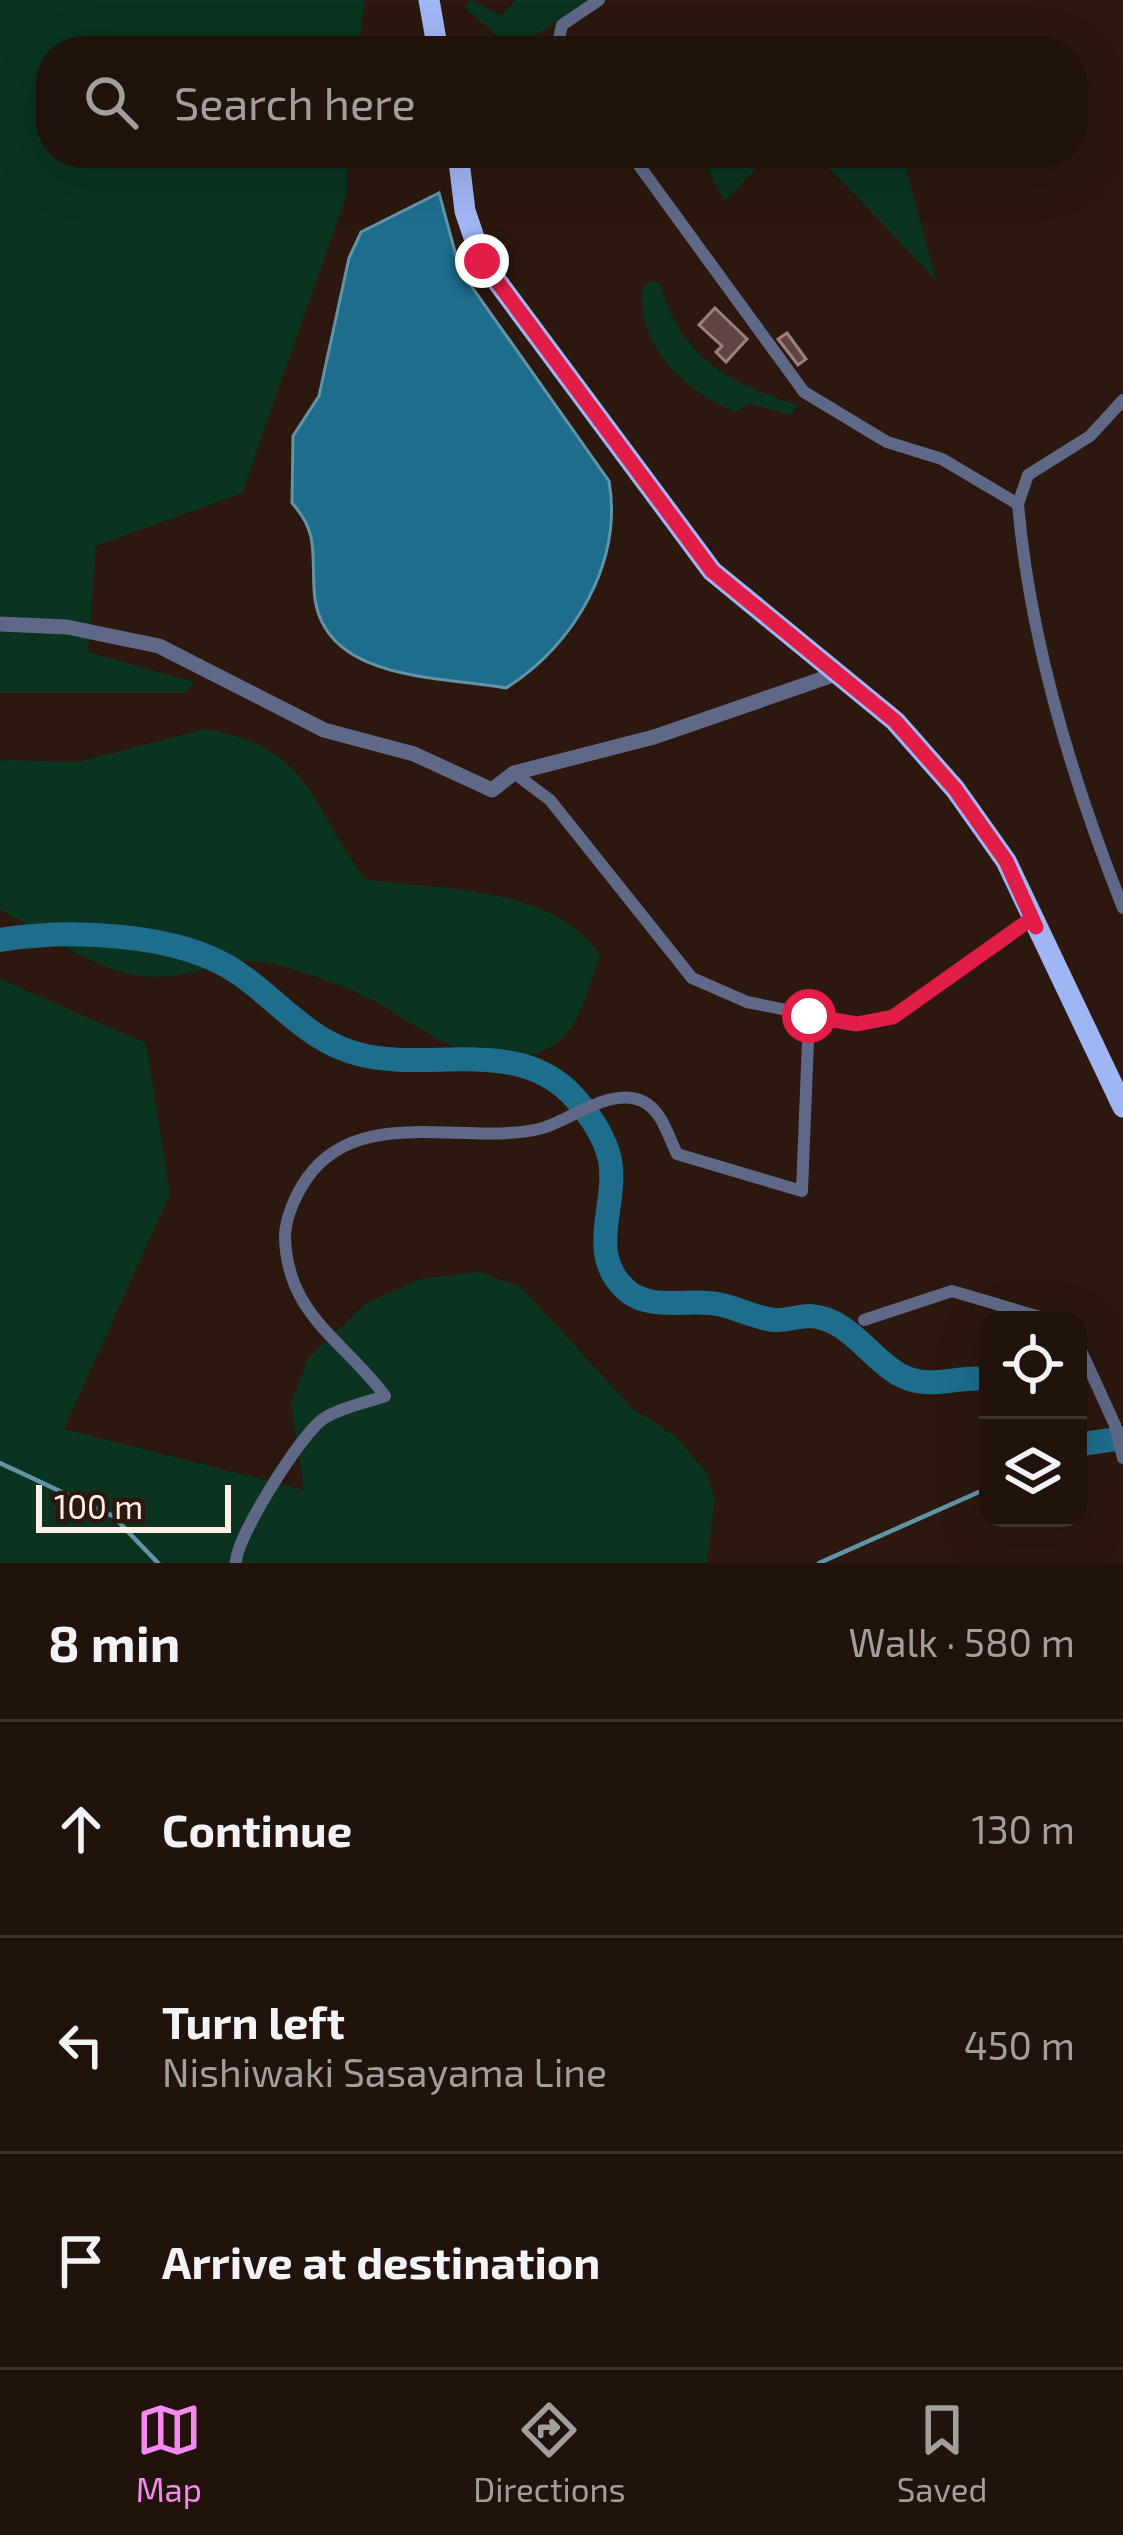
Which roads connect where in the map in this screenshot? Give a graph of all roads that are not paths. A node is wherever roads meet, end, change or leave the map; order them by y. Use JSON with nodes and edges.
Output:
{"nodes":[{"id":1,"x":428,"y":0,"type":"edge"},
{"id":2,"x":599,"y":0,"type":"edge"},
{"id":3,"x":435,"y":36,"type":"edge"},
{"id":4,"x":559,"y":36,"type":"edge"},
{"id":5,"x":460,"y":168,"type":"edge"},
{"id":6,"x":641,"y":168,"type":"edge"},
{"id":7,"x":1123,"y":400,"type":"edge"},
{"id":8,"x":1018,"y":505,"type":"junction"},
{"id":9,"x":0,"y":624,"type":"edge"},
{"id":10,"x":839,"y":674,"type":"junction"},
{"id":11,"x":514,"y":773,"type":"junction"},
{"id":12,"x":1123,"y":908,"type":"edge"},
{"id":13,"x":1036,"y":927,"type":"junction"},
{"id":14,"x":809,"y":1016,"type":"junction"},
{"id":15,"x":1123,"y":1107,"type":"edge"},
{"id":16,"x":1020,"y":1311,"type":"edge"},
{"id":17,"x":864,"y":1320,"type":"dead end"},
{"id":18,"x":1087,"y":1363,"type":"edge"},
{"id":19,"x":1123,"y":1458,"type":"edge"},
{"id":20,"x":236,"y":1563,"type":"edge"}],
"edges":[{"from":1,"to":3,"type":"main road"},
{"from":2,"to":4,"type":"street"},
{"from":5,"to":10,"type":"main road"},
{"from":6,"to":8,"type":"street"},
{"from":7,"to":8,"type":"street"},
{"from":8,"to":12,"type":"street"},
{"from":9,"to":11,"type":"street"},
{"from":10,"to":11,"type":"street"},
{"from":10,"to":13,"type":"main road"},
{"from":11,"to":14,"type":"street"},
{"from":13,"to":14,"type":"street"},
{"from":13,"to":15,"type":"main road"},
{"from":14,"to":20,"type":"street"},
{"from":16,"to":17,"type":"street"},
{"from":18,"to":19,"type":"street"}]}
